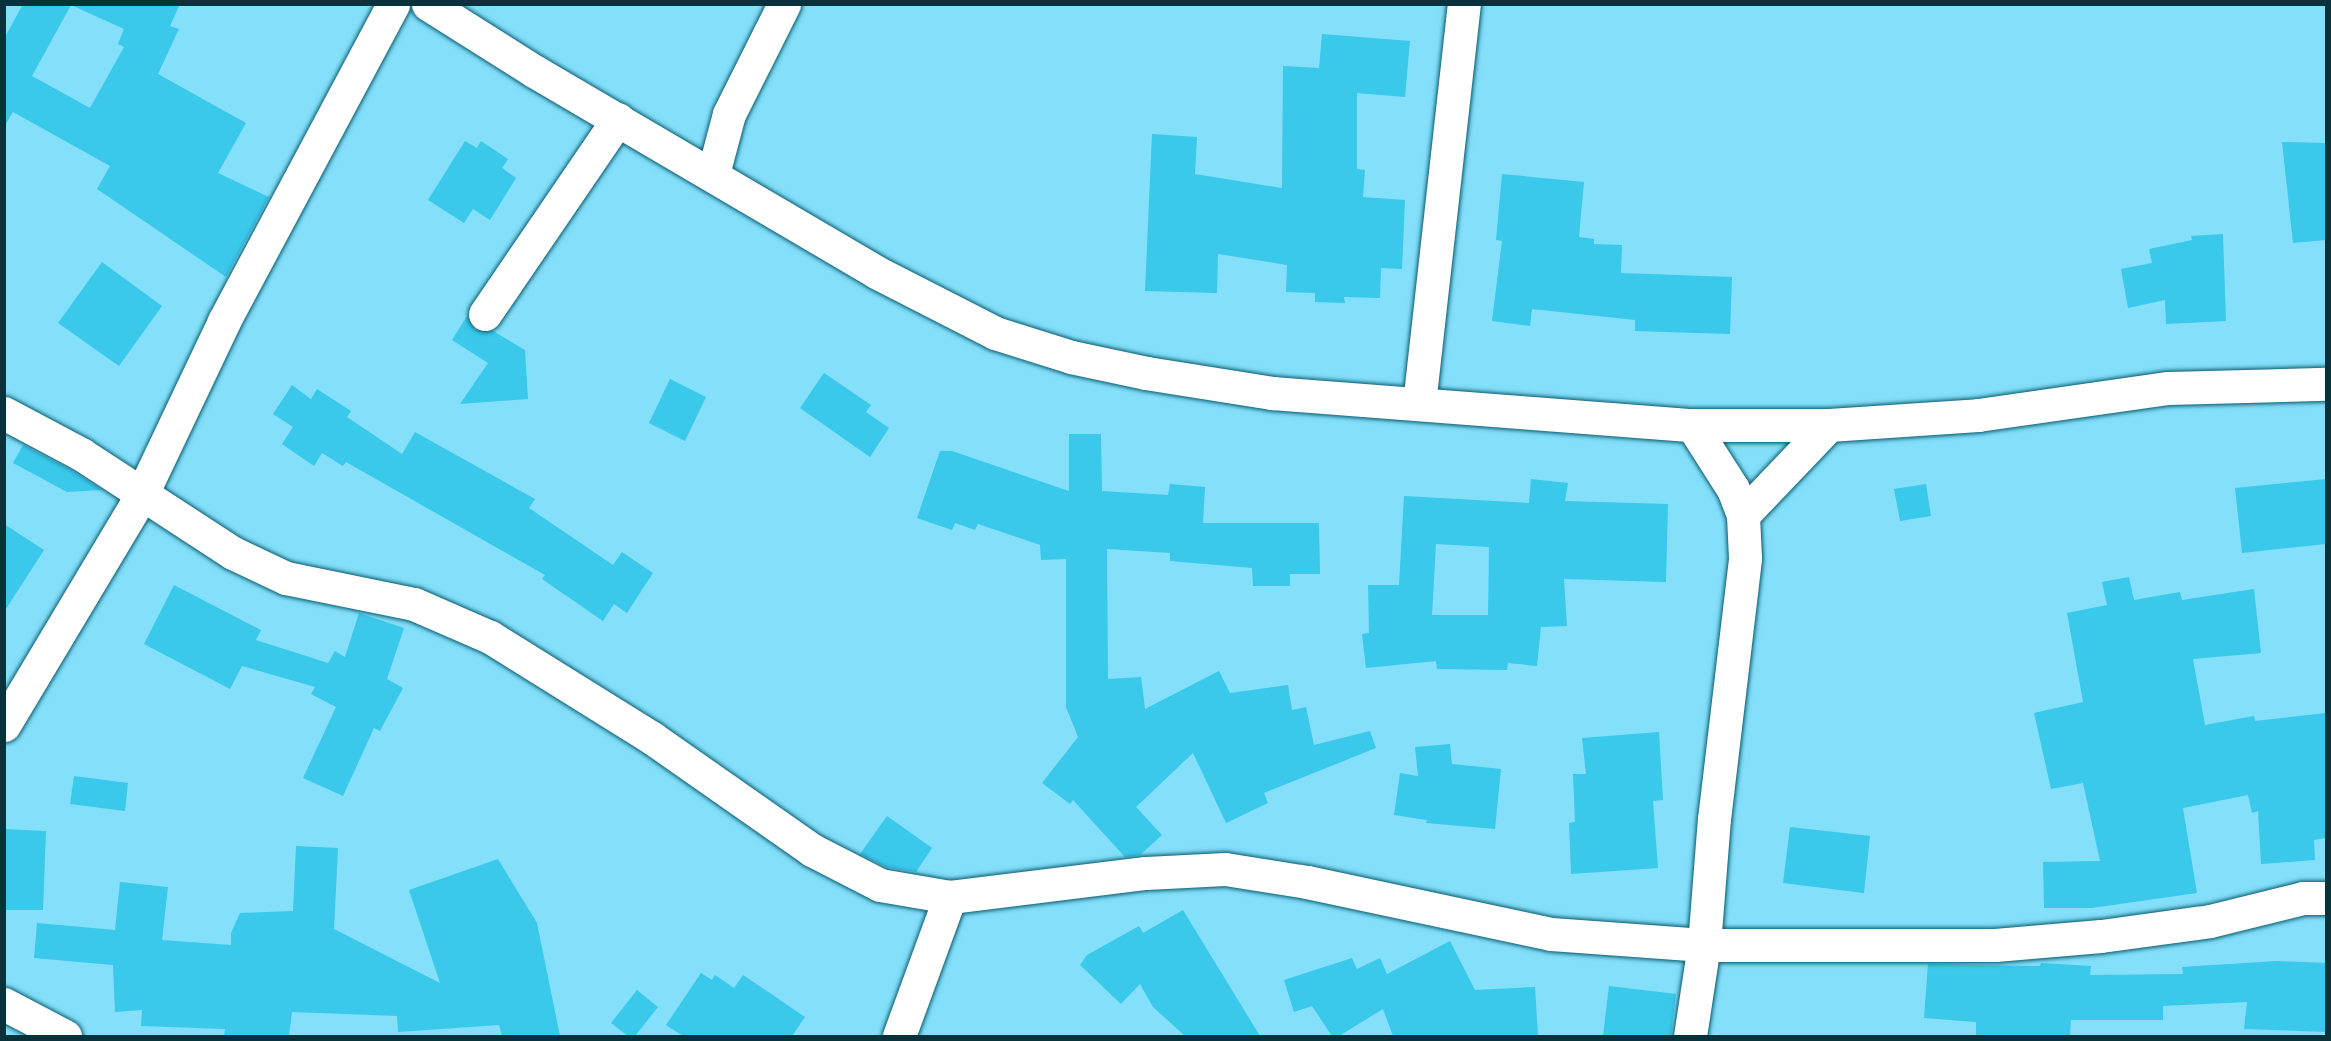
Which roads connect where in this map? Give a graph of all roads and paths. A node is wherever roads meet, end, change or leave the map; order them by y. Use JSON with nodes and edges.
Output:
{"nodes":[{"id":1,"x":393,"y":4,"type":"edge"},
{"id":2,"x":428,"y":4,"type":"edge"},
{"id":3,"x":784,"y":4,"type":"edge"},
{"id":4,"x":1464,"y":4,"type":"edge"},
{"id":5,"x":618,"y":119,"type":"junction"},
{"id":6,"x":713,"y":174,"type":"junction"},
{"id":7,"x":486,"y":314,"type":"dead end"},
{"id":8,"x":2326,"y":384,"type":"edge"},
{"id":9,"x":1419,"y":404,"type":"junction"},
{"id":10,"x":4,"y":414,"type":"edge"},
{"id":11,"x":1692,"y":425,"type":"junction"},
{"id":12,"x":1829,"y":425,"type":"junction"},
{"id":13,"x":142,"y":494,"type":"junction"},
{"id":14,"x":1743,"y":515,"type":"junction"},
{"id":15,"x":4,"y":725,"type":"edge"},
{"id":16,"x":950,"y":897,"type":"junction"},
{"id":17,"x":2326,"y":897,"type":"edge"},
{"id":18,"x":1704,"y":945,"type":"junction"},
{"id":19,"x":4,"y":1004,"type":"edge"},
{"id":20,"x":65,"y":1036,"type":"edge"},
{"id":21,"x":899,"y":1036,"type":"edge"},
{"id":22,"x":1690,"y":1036,"type":"edge"}],
"edges":[{"from":1,"to":13,"type":"street"},
{"from":2,"to":5,"type":"street"},
{"from":3,"to":6,"type":"street"},
{"from":4,"to":9,"type":"street"},
{"from":5,"to":6,"type":"street"},
{"from":5,"to":7,"type":"street"},
{"from":6,"to":9,"type":"street"},
{"from":8,"to":12,"type":"street"},
{"from":9,"to":11,"type":"street"},
{"from":10,"to":13,"type":"street"},
{"from":11,"to":12,"type":"street"},
{"from":11,"to":14,"type":"street"},
{"from":12,"to":14,"type":"street"},
{"from":13,"to":15,"type":"street"},
{"from":13,"to":16,"type":"street"},
{"from":14,"to":18,"type":"street"},
{"from":16,"to":18,"type":"street"},
{"from":16,"to":21,"type":"street"},
{"from":17,"to":18,"type":"street"},
{"from":18,"to":22,"type":"street"},
{"from":19,"to":20,"type":"street"}]}
